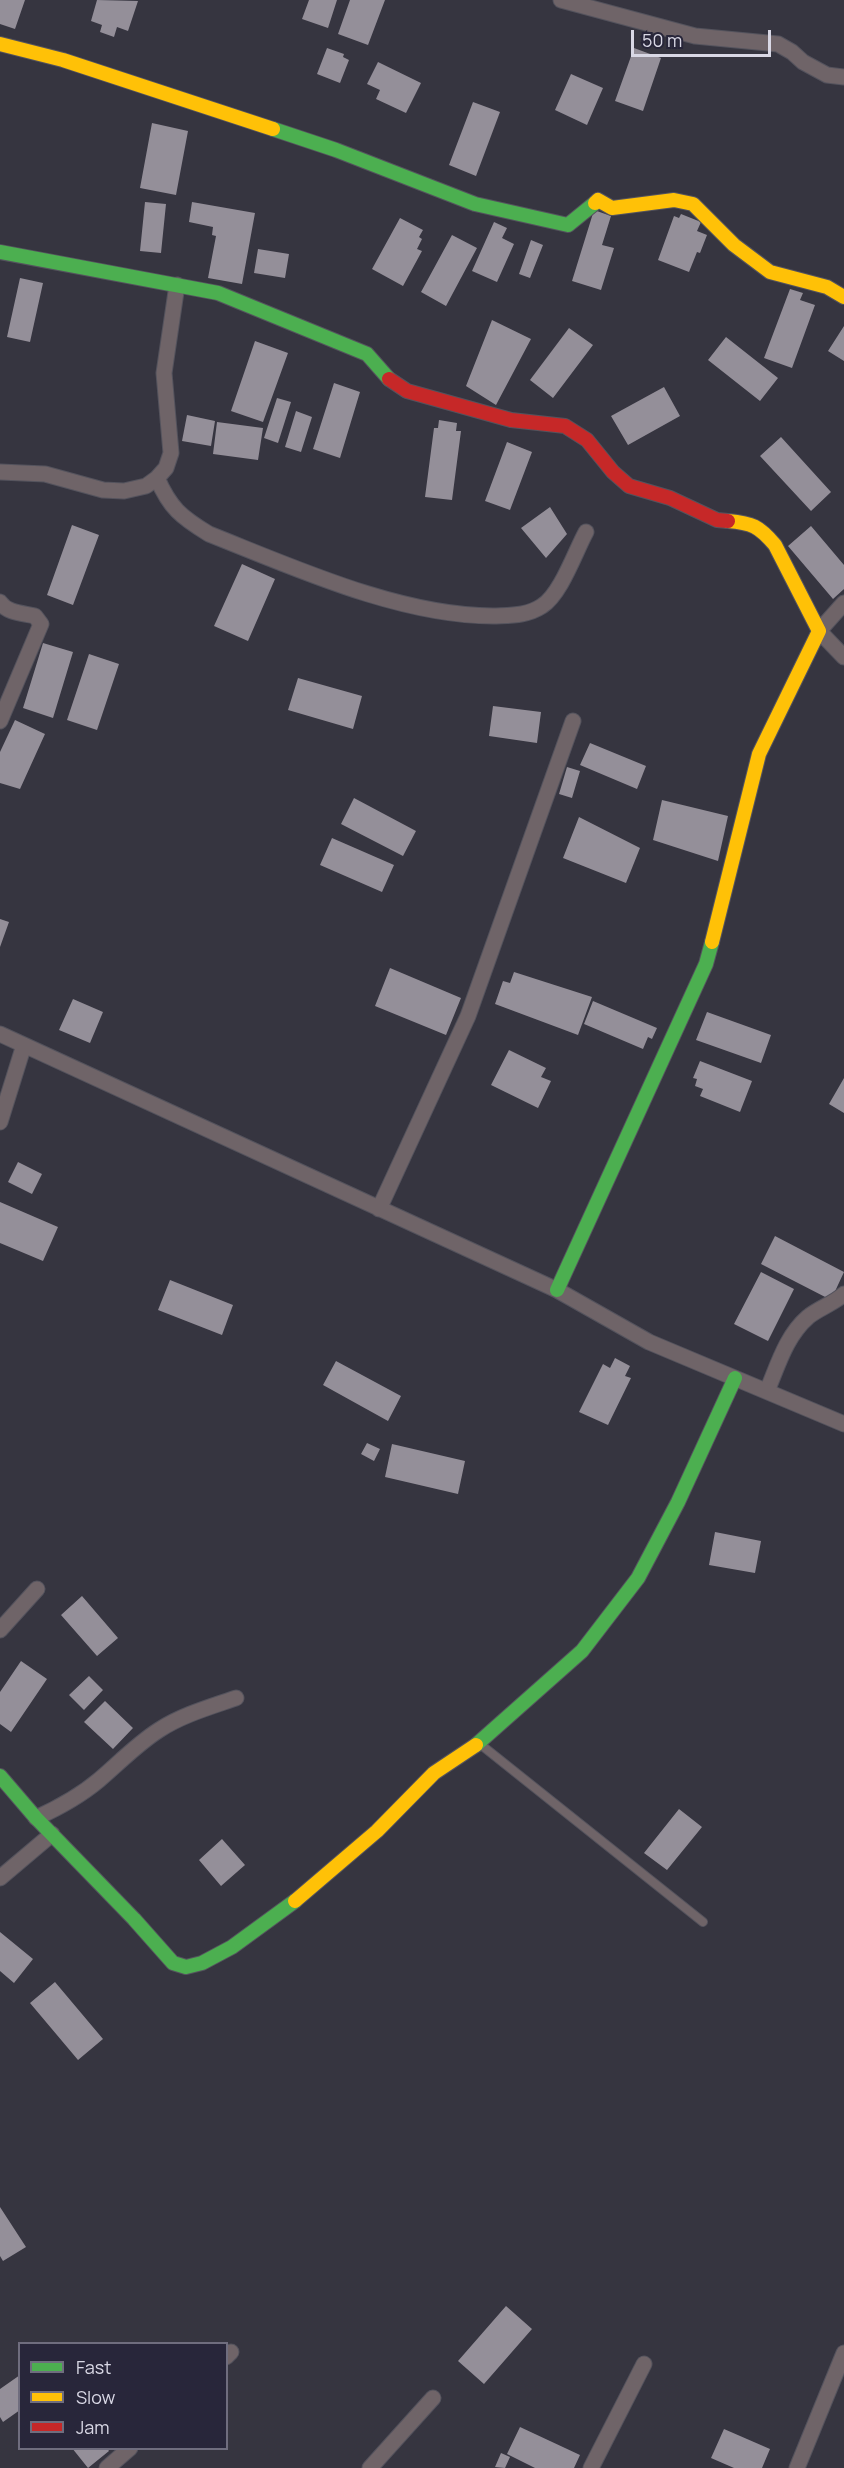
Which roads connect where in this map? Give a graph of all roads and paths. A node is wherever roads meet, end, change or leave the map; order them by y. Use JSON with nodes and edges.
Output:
{"nodes":[{"id":1,"x":561,"y":0,"type":"edge"},
{"id":2,"x":0,"y":44,"type":"edge"},
{"id":3,"x":844,"y":77,"type":"edge"},
{"id":4,"x":0,"y":252,"type":"edge"},
{"id":5,"x":177,"y":285,"type":"junction"},
{"id":6,"x":844,"y":297,"type":"edge"},
{"id":7,"x":0,"y":472,"type":"edge"},
{"id":8,"x":157,"y":478,"type":"junction"},
{"id":9,"x":586,"y":532,"type":"dead end"},
{"id":10,"x":0,"y":602,"type":"edge"},
{"id":11,"x":844,"y":603,"type":"edge"},
{"id":12,"x":819,"y":631,"type":"junction"},
{"id":13,"x":844,"y":657,"type":"edge"},
{"id":14,"x":0,"y":721,"type":"edge"},
{"id":15,"x":573,"y":721,"type":"dead end"},
{"id":16,"x":0,"y":1034,"type":"edge"},
{"id":17,"x":24,"y":1045,"type":"junction"},
{"id":18,"x":0,"y":1122,"type":"edge"},
{"id":19,"x":380,"y":1209,"type":"junction"},
{"id":20,"x":558,"y":1290,"type":"junction"},
{"id":21,"x":844,"y":1294,"type":"edge"},
{"id":22,"x":735,"y":1378,"type":"junction"},
{"id":23,"x":767,"y":1391,"type":"junction"},
{"id":24,"x":844,"y":1424,"type":"edge"},
{"id":25,"x":37,"y":1589,"type":"dead end"},
{"id":26,"x":0,"y":1630,"type":"edge"},
{"id":27,"x":236,"y":1698,"type":"dead end"},
{"id":28,"x":479,"y":1743,"type":"junction"},
{"id":29,"x":0,"y":1776,"type":"edge"},
{"id":30,"x":36,"y":1818,"type":"junction"},
{"id":31,"x":52,"y":1834,"type":"junction"},
{"id":32,"x":0,"y":1878,"type":"edge"},
{"id":33,"x":703,"y":1922,"type":"dead end"},
{"id":34,"x":844,"y":2353,"type":"edge"},
{"id":35,"x":644,"y":2364,"type":"dead end"},
{"id":36,"x":433,"y":2398,"type":"dead end"},
{"id":37,"x":128,"y":2450,"type":"edge"},
{"id":38,"x":107,"y":2468,"type":"edge"},
{"id":39,"x":370,"y":2468,"type":"edge"},
{"id":40,"x":591,"y":2468,"type":"edge"},
{"id":41,"x":797,"y":2468,"type":"edge"}],
"edges":[{"from":1,"to":3,"type":"street"},
{"from":2,"to":6,"type":"street"},
{"from":4,"to":5,"type":"street"},
{"from":5,"to":8,"type":"street"},
{"from":5,"to":12,"type":"street"},
{"from":7,"to":8,"type":"street"},
{"from":8,"to":9,"type":"street"},
{"from":10,"to":14,"type":"street"},
{"from":11,"to":12,"type":"street"},
{"from":12,"to":13,"type":"street"},
{"from":12,"to":20,"type":"street"},
{"from":15,"to":19,"type":"street"},
{"from":16,"to":17,"type":"street"},
{"from":17,"to":18,"type":"street"},
{"from":17,"to":19,"type":"street"},
{"from":19,"to":20,"type":"street"},
{"from":20,"to":22,"type":"street"},
{"from":21,"to":23,"type":"street"},
{"from":22,"to":23,"type":"street"},
{"from":22,"to":28,"type":"street"},
{"from":23,"to":24,"type":"street"},
{"from":25,"to":26,"type":"street"},
{"from":27,"to":30,"type":"street"},
{"from":28,"to":31,"type":"street"},
{"from":28,"to":33,"type":"lane"},
{"from":29,"to":30,"type":"street"},
{"from":30,"to":31,"type":"street"},
{"from":31,"to":32,"type":"street"},
{"from":34,"to":41,"type":"street"},
{"from":35,"to":40,"type":"street"},
{"from":36,"to":39,"type":"street"},
{"from":37,"to":38,"type":"street"}]}
